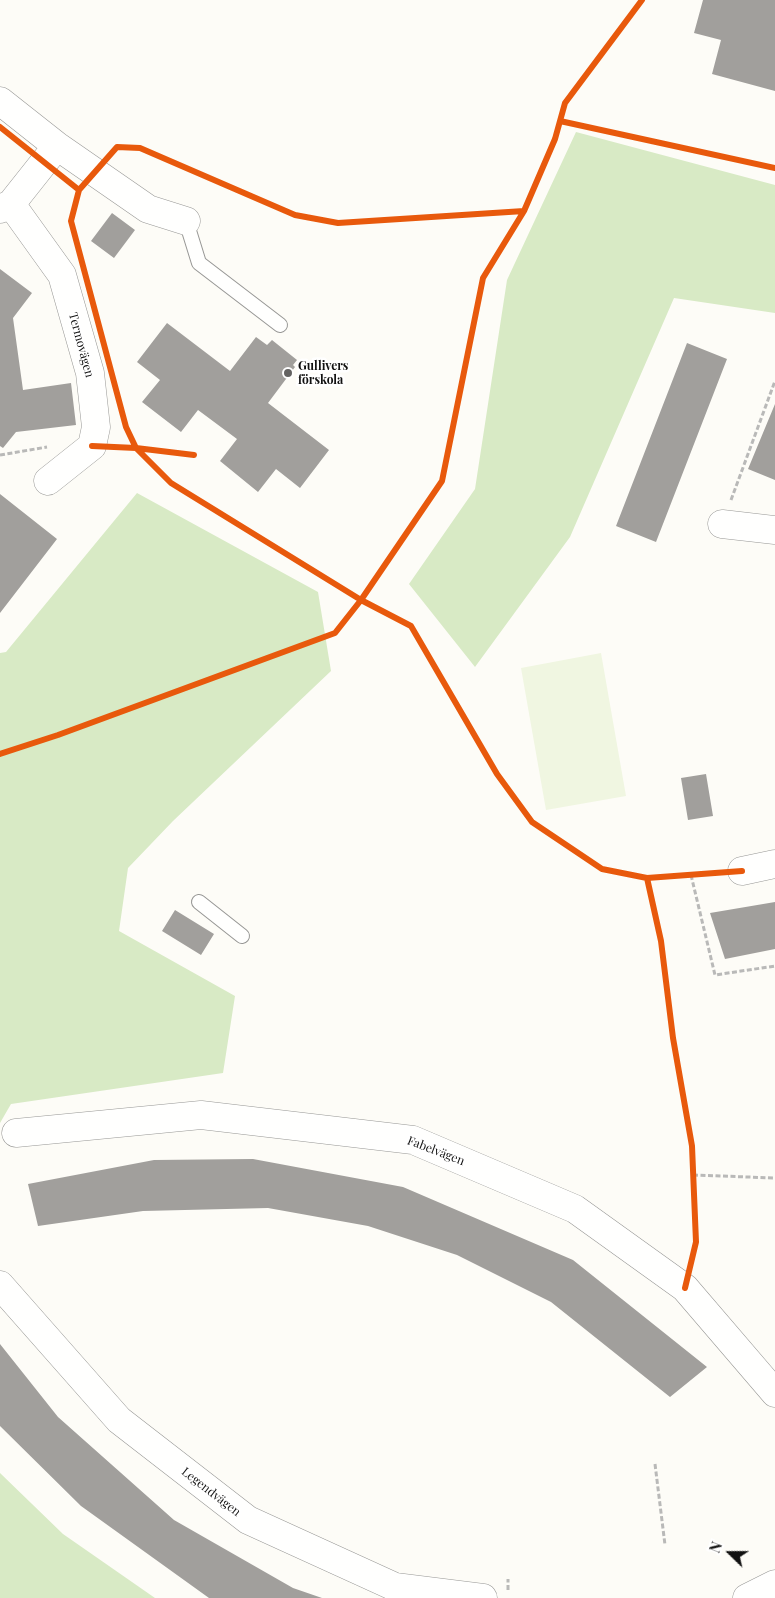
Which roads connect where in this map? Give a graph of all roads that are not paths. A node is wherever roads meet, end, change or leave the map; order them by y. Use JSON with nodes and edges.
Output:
{"nodes":[{"id":1,"x":0,"y":101,"type":"edge"},
{"id":2,"x":57,"y":146,"type":"junction"},
{"id":3,"x":6,"y":206,"type":"edge"},
{"id":4,"x":186,"y":221,"type":"joint"},
{"id":5,"x":280,"y":325,"type":"dead end"},
{"id":6,"x":48,"y":481,"type":"dead end"},
{"id":7,"x":722,"y":524,"type":"road end"},
{"id":8,"x":775,"y":530,"type":"edge"},
{"id":9,"x":775,"y":864,"type":"edge"},
{"id":10,"x":742,"y":870,"type":"dead end"},
{"id":11,"x":199,"y":902,"type":"dead end"},
{"id":12,"x":242,"y":936,"type":"dead end"},
{"id":13,"x":16,"y":1133,"type":"dead end"},
{"id":14,"x":0,"y":1285,"type":"edge"},
{"id":15,"x":775,"y":1393,"type":"edge"},
{"id":16,"x":775,"y":1584,"type":"edge"},
{"id":17,"x":483,"y":1598,"type":"edge"},
{"id":18,"x":747,"y":1598,"type":"edge"}],
"edges":[{"from":1,"to":2,"type":"street"},
{"from":2,"to":3,"type":"street","name":"Termovägen"},
{"from":2,"to":4,"type":"street"},
{"from":3,"to":6,"type":"street","name":"Termovägen"},
{"from":4,"to":5,"type":"lane"},
{"from":7,"to":8,"type":"street"},
{"from":9,"to":10,"type":"street"},
{"from":11,"to":12,"type":"lane"},
{"from":13,"to":15,"type":"street","name":"Fabelvägen"},
{"from":14,"to":17,"type":"street","name":"Legendvägen"},
{"from":16,"to":18,"type":"street"}]}
